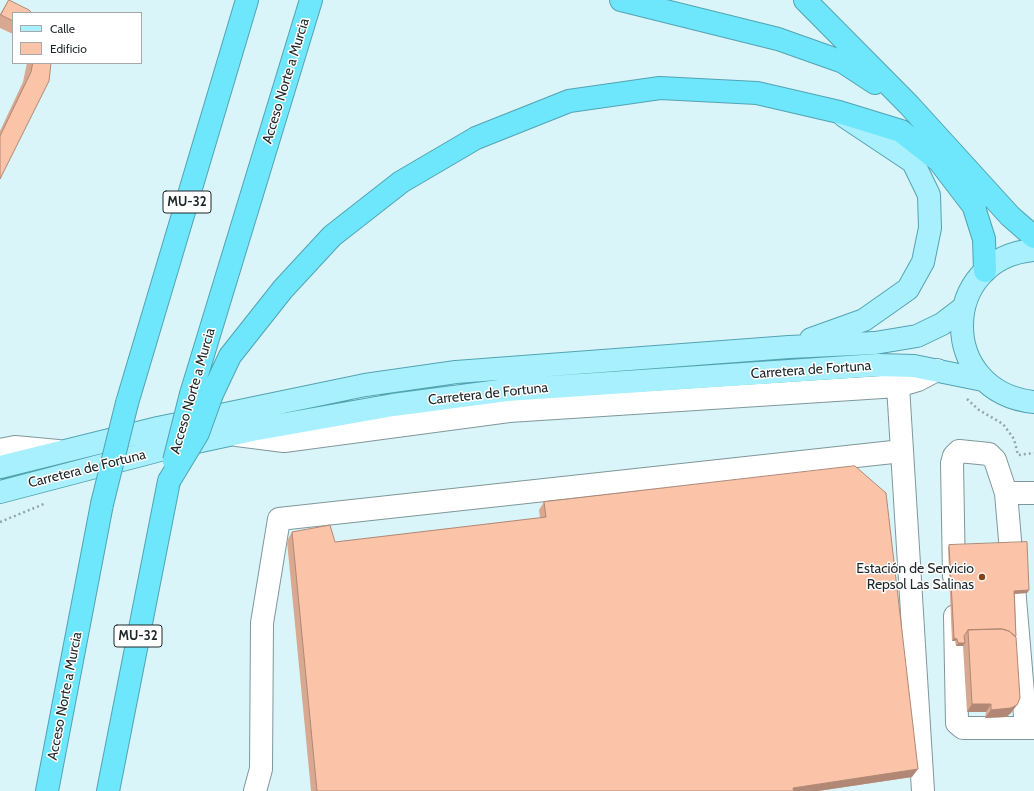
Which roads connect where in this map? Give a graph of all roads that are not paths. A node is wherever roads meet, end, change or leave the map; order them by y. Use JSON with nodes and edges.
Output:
{"nodes":[{"id":1,"x":247,"y":0,"type":"edge"},
{"id":2,"x":621,"y":0,"type":"edge"},
{"id":3,"x":805,"y":0,"type":"edge"},
{"id":4,"x":308,"y":8,"type":"edge"},
{"id":5,"x":909,"y":105,"type":"junction"},
{"id":6,"x":839,"y":112,"type":"junction"},
{"id":7,"x":955,"y":158,"type":"junction"},
{"id":8,"x":975,"y":208,"type":"junction"},
{"id":9,"x":1034,"y":237,"type":"edge"},
{"id":10,"x":1034,"y":250,"type":"edge"},
{"id":11,"x":985,"y":271,"type":"junction"},
{"id":12,"x":964,"y":308,"type":"junction"},
{"id":13,"x":789,"y":346,"type":"junction"},
{"id":14,"x":937,"y":370,"type":"junction"},
{"id":15,"x":983,"y":380,"type":"junction"},
{"id":16,"x":898,"y":386,"type":"junction"},
{"id":17,"x":1034,"y":402,"type":"edge"},
{"id":18,"x":234,"y":434,"type":"junction"},
{"id":19,"x":0,"y":450,"type":"edge"},
{"id":20,"x":65,"y":451,"type":"junction"},
{"id":21,"x":902,"y":451,"type":"junction"},
{"id":22,"x":0,"y":467,"type":"edge"},
{"id":23,"x":49,"y":480,"type":"junction"},
{"id":24,"x":169,"y":481,"type":"junction"},
{"id":25,"x":0,"y":492,"type":"edge"},
{"id":26,"x":1006,"y":493,"type":"junction"},
{"id":27,"x":1034,"y":493,"type":"edge"},
{"id":28,"x":0,"y":502,"type":"edge"},
{"id":29,"x":1030,"y":728,"type":"edge"},
{"id":30,"x":47,"y":791,"type":"edge"},
{"id":31,"x":108,"y":791,"type":"edge"},
{"id":32,"x":255,"y":791,"type":"edge"},
{"id":33,"x":923,"y":791,"type":"edge"}],
"edges":[{"from":1,"to":30,"type":"highway","name":"Acceso Norte a Murcia","number":"MU-32","bridge":true},
{"from":2,"to":5,"type":"highway"},
{"from":3,"to":5,"type":"highway"},
{"from":4,"to":24,"type":"highway","name":"Acceso Norte a Murcia","number":"MU-32","bridge":true},
{"from":5,"to":7,"type":"highway"},
{"from":6,"to":8,"type":"highway"},
{"from":6,"to":13,"type":"main road"},
{"from":6,"to":24,"type":"highway","bridge":true},
{"from":7,"to":8,"type":"highway"},
{"from":7,"to":9,"type":"highway"},
{"from":8,"to":11,"type":"highway"},
{"from":10,"to":11,"type":"main road"},
{"from":11,"to":12,"type":"main road"},
{"from":12,"to":13,"type":"main road","name":"Carretera de Fortuna"},
{"from":12,"to":15,"type":"main road"},
{"from":13,"to":20,"type":"main road","name":"Carretera de Fortuna"},
{"from":14,"to":15,"type":"main road","name":"Carretera de Fortuna"},
{"from":14,"to":16,"type":"street"},
{"from":14,"to":18,"type":"main road","name":"Carretera de Fortuna"},
{"from":15,"to":17,"type":"main road"},
{"from":16,"to":18,"type":"street"},
{"from":16,"to":21,"type":"street"},
{"from":18,"to":23,"type":"main road","name":"Carretera de Fortuna"},
{"from":19,"to":20,"type":"street"},
{"from":20,"to":22,"type":"main road","name":"Carretera de Fortuna"},
{"from":21,"to":32,"type":"street"},
{"from":21,"to":33,"type":"street"},
{"from":23,"to":25,"type":"main road","name":"Carretera de Fortuna"},
{"from":23,"to":28,"type":"street"},
{"from":24,"to":31,"type":"highway","name":"Acceso Norte a Murcia","number":"MU-32"},
{"from":26,"to":27,"type":"street"},
{"from":26,"to":29,"type":"street"},
{"from":26,"to":29,"type":"street"}]}
